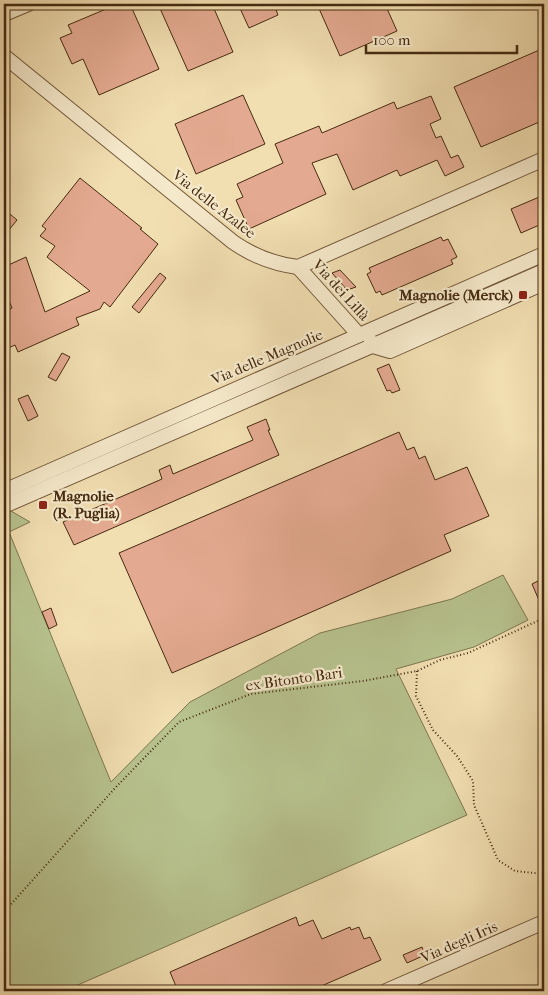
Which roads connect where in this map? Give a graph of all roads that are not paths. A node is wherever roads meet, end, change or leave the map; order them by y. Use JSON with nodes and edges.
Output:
{"nodes":[{"id":1,"x":28,"y":4,"type":"edge"},
{"id":2,"x":4,"y":14,"type":"edge"},
{"id":3,"x":4,"y":56,"type":"edge"},
{"id":4,"x":544,"y":159,"type":"edge"},
{"id":5,"x":544,"y":254,"type":"edge"},
{"id":6,"x":298,"y":266,"type":"junction"},
{"id":7,"x":544,"y":271,"type":"edge"},
{"id":8,"x":544,"y":283,"type":"edge"},
{"id":9,"x":363,"y":334,"type":"junction"},
{"id":10,"x":373,"y":346,"type":"junction"},
{"id":11,"x":4,"y":490,"type":"edge"},
{"id":12,"x":4,"y":506,"type":"edge"},
{"id":13,"x":544,"y":922,"type":"edge"},
{"id":14,"x":386,"y":991,"type":"edge"}],
"edges":[{"from":1,"to":2,"type":"street"},
{"from":3,"to":6,"type":"street","name":"Via delle Azalee"},
{"from":4,"to":6,"type":"street"},
{"from":5,"to":9,"type":"street","name":"Via delle Magnolie"},
{"from":6,"to":9,"type":"street","name":"Via dei Lillà"},
{"from":7,"to":10,"type":"street","name":"Via delle Magnolie"},
{"from":8,"to":10,"type":"street"},
{"from":9,"to":10,"type":"street","name":"Via dei Lillà"},
{"from":9,"to":11,"type":"street","name":"Via delle Magnolie"},
{"from":10,"to":12,"type":"street","name":"Via delle Magnolie"},
{"from":13,"to":14,"type":"street","name":"Via degli Iris"}]}
